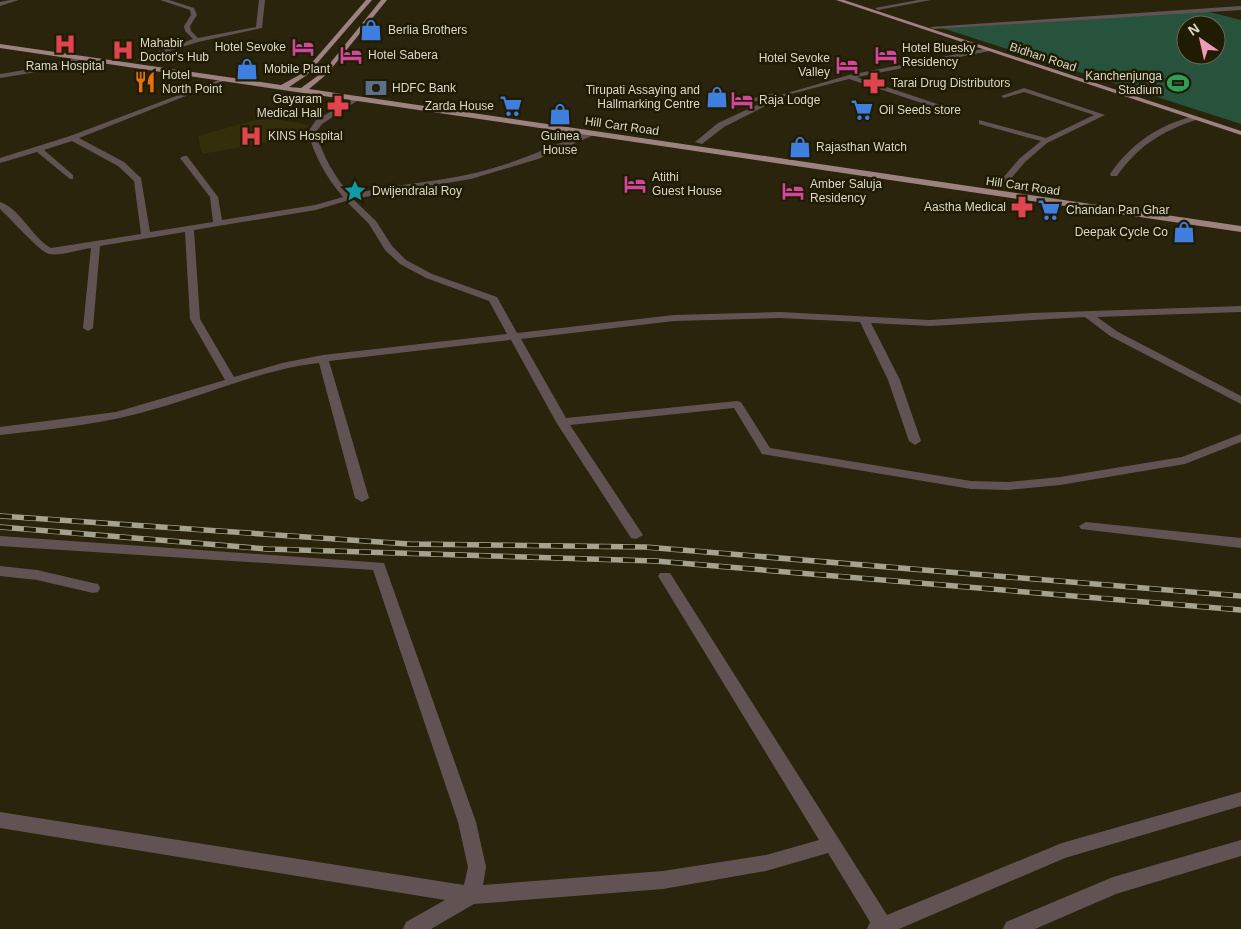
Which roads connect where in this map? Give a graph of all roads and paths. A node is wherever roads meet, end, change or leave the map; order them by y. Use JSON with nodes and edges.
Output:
{"nodes":[{"id":1,"x":16,"y":0,"type":"edge"},
{"id":2,"x":163,"y":0,"type":"edge"},
{"id":3,"x":262,"y":0,"type":"edge"},
{"id":4,"x":369,"y":0,"type":"edge"},
{"id":5,"x":384,"y":0,"type":"edge"},
{"id":6,"x":839,"y":0,"type":"edge"},
{"id":7,"x":853,"y":0,"type":"edge"},
{"id":8,"x":928,"y":0,"type":"edge"},
{"id":9,"x":1223,"y":0,"type":"edge"},
{"id":10,"x":0,"y":4,"type":"edge"},
{"id":11,"x":1241,"y":7,"type":"edge"},
{"id":12,"x":878,"y":8,"type":"junction"},
{"id":13,"x":352,"y":19,"type":"junction"},
{"id":14,"x":368,"y":19,"type":"junction"},
{"id":15,"x":934,"y":27,"type":"junction"},
{"id":16,"x":922,"y":28,"type":"junction"},
{"id":17,"x":0,"y":40,"type":"edge"},
{"id":18,"x":197,"y":40,"type":"junction"},
{"id":19,"x":0,"y":46,"type":"edge"},
{"id":20,"x":988,"y":50,"type":"junction"},
{"id":21,"x":82,"y":58,"type":"junction"},
{"id":22,"x":140,"y":60,"type":"junction"},
{"id":23,"x":1068,"y":72,"type":"junction"},
{"id":24,"x":1060,"y":74,"type":"junction"},
{"id":25,"x":0,"y":76,"type":"edge"},
{"id":26,"x":849,"y":77,"type":"junction"},
{"id":27,"x":226,"y":79,"type":"junction"},
{"id":28,"x":293,"y":82,"type":"junction"},
{"id":29,"x":313,"y":85,"type":"junction"},
{"id":30,"x":283,"y":87,"type":"junction"},
{"id":31,"x":303,"y":90,"type":"junction"},
{"id":32,"x":785,"y":94,"type":"junction"},
{"id":33,"x":1004,"y":96,"type":"dead end"},
{"id":34,"x":358,"y":98,"type":"junction"},
{"id":35,"x":757,"y":110,"type":"junction"},
{"id":36,"x":958,"y":114,"type":"dead end"},
{"id":37,"x":1203,"y":115,"type":"junction"},
{"id":38,"x":1193,"y":118,"type":"junction"},
{"id":39,"x":982,"y":122,"type":"dead end"},
{"id":40,"x":1241,"y":127,"type":"edge"},
{"id":41,"x":591,"y":133,"type":"junction"},
{"id":42,"x":1241,"y":133,"type":"edge"},
{"id":43,"x":73,"y":138,"type":"junction"},
{"id":44,"x":1045,"y":140,"type":"junction"},
{"id":45,"x":699,"y":142,"type":"junction"},
{"id":46,"x":39,"y":149,"type":"junction"},
{"id":47,"x":184,"y":158,"type":"dead end"},
{"id":48,"x":0,"y":162,"type":"edge"},
{"id":49,"x":1114,"y":174,"type":"dead end"},
{"id":50,"x":70,"y":177,"type":"dead end"},
{"id":51,"x":1000,"y":186,"type":"junction"},
{"id":52,"x":349,"y":198,"type":"junction"},
{"id":53,"x":0,"y":205,"type":"edge"},
{"id":54,"x":1241,"y":221,"type":"edge"},
{"id":55,"x":218,"y":224,"type":"junction"},
{"id":56,"x":189,"y":228,"type":"junction"},
{"id":57,"x":1241,"y":229,"type":"edge"},
{"id":58,"x":146,"y":236,"type":"junction"},
{"id":59,"x":96,"y":244,"type":"junction"},
{"id":60,"x":1241,"y":309,"type":"edge"},
{"id":61,"x":1088,"y":316,"type":"junction"},
{"id":62,"x":864,"y":320,"type":"junction"},
{"id":63,"x":88,"y":328,"type":"dead end"},
{"id":64,"x":515,"y":337,"type":"junction"},
{"id":65,"x":323,"y":358,"type":"junction"},
{"id":66,"x":231,"y":381,"type":"junction"},
{"id":67,"x":1241,"y":401,"type":"edge"},
{"id":68,"x":562,"y":422,"type":"junction"},
{"id":69,"x":0,"y":431,"type":"edge"},
{"id":70,"x":1241,"y":438,"type":"edge"},
{"id":71,"x":915,"y":441,"type":"dead end"},
{"id":72,"x":362,"y":498,"type":"dead end"},
{"id":73,"x":1086,"y":526,"type":"dead end"},
{"id":74,"x":636,"y":535,"type":"dead end"},
{"id":75,"x":0,"y":541,"type":"edge"},
{"id":76,"x":1241,"y":543,"type":"edge"},
{"id":77,"x":0,"y":571,"type":"edge"},
{"id":78,"x":665,"y":576,"type":"dead end"},
{"id":79,"x":93,"y":588,"type":"dead end"},
{"id":80,"x":1241,"y":800,"type":"edge"},
{"id":81,"x":0,"y":820,"type":"edge"},
{"id":82,"x":832,"y":844,"type":"junction"},
{"id":83,"x":1241,"y":848,"type":"edge"},
{"id":84,"x":471,"y":895,"type":"junction"},
{"id":85,"x":881,"y":928,"type":"edge"},
{"id":86,"x":413,"y":929,"type":"edge"},
{"id":87,"x":1013,"y":929,"type":"edge"}],
"edges":[{"from":1,"to":10,"type":"street"},
{"from":2,"to":18,"type":"street"},
{"from":3,"to":18,"type":"street"},
{"from":4,"to":13,"type":"main road"},
{"from":5,"to":14,"type":"main road"},
{"from":6,"to":16,"type":"main road","name":"Bidhan Road"},
{"from":7,"to":12,"type":"main road","name":"Bidhan Road"},
{"from":8,"to":12,"type":"street"},
{"from":9,"to":11,"type":"street"},
{"from":11,"to":15,"type":"street"},
{"from":12,"to":15,"type":"main road","name":"Bidhan Road"},
{"from":13,"to":14,"type":"main road"},
{"from":13,"to":28,"type":"main road"},
{"from":14,"to":29,"type":"main road"},
{"from":15,"to":16,"type":"main road"},
{"from":15,"to":23,"type":"main road","name":"Bidhan Road"},
{"from":16,"to":20,"type":"main road","name":"Bidhan Road"},
{"from":17,"to":22,"type":"main road","name":"Hill Cart Road"},
{"from":18,"to":22,"type":"street"},
{"from":19,"to":21,"type":"main road","name":"Hill Cart Road"},
{"from":20,"to":24,"type":"main road","name":"Bidhan Road"},
{"from":20,"to":26,"type":"street"},
{"from":21,"to":25,"type":"street"},
{"from":21,"to":27,"type":"main road","name":"Hill Cart Road"},
{"from":22,"to":28,"type":"main road","name":"Hill Cart Road"},
{"from":23,"to":24,"type":"main road"},
{"from":23,"to":37,"type":"main road","name":"Bidhan Road"},
{"from":24,"to":38,"type":"main road","name":"Bidhan Road"},
{"from":26,"to":32,"type":"street"},
{"from":26,"to":36,"type":"street"},
{"from":27,"to":30,"type":"main road","name":"Hill Cart Road"},
{"from":27,"to":43,"type":"street"},
{"from":28,"to":29,"type":"main road","name":"Hill Cart Road"},
{"from":28,"to":30,"type":"main road"},
{"from":29,"to":31,"type":"main road"},
{"from":29,"to":45,"type":"main road","name":"Hill Cart Road"},
{"from":30,"to":31,"type":"main road","name":"Hill Cart Road"},
{"from":31,"to":34,"type":"main road","name":"Hill Cart Road"},
{"from":32,"to":35,"type":"street"},
{"from":32,"to":35,"type":"street"},
{"from":33,"to":44,"type":"street"},
{"from":34,"to":41,"type":"main road","name":"Hill Cart Road"},
{"from":34,"to":52,"type":"street"},
{"from":35,"to":45,"type":"street"},
{"from":37,"to":38,"type":"main road"},
{"from":37,"to":40,"type":"main road","name":"Bidhan Road"},
{"from":38,"to":42,"type":"main road","name":"Bidhan Road"},
{"from":38,"to":49,"type":"street"},
{"from":39,"to":44,"type":"street"},
{"from":41,"to":52,"type":"street"},
{"from":41,"to":57,"type":"main road","name":"Hill Cart Road"},
{"from":43,"to":46,"type":"street"},
{"from":43,"to":58,"type":"street"},
{"from":44,"to":51,"type":"street"},
{"from":45,"to":51,"type":"main road","name":"Hill Cart Road"},
{"from":46,"to":48,"type":"street"},
{"from":46,"to":50,"type":"street"},
{"from":47,"to":55,"type":"street"},
{"from":51,"to":54,"type":"main road","name":"Hill Cart Road"},
{"from":52,"to":55,"type":"street"},
{"from":52,"to":64,"type":"street"},
{"from":53,"to":59,"type":"street"},
{"from":55,"to":56,"type":"street"},
{"from":56,"to":58,"type":"street"},
{"from":56,"to":66,"type":"street"},
{"from":58,"to":59,"type":"street"},
{"from":59,"to":63,"type":"street"},
{"from":60,"to":61,"type":"street"},
{"from":61,"to":62,"type":"street"},
{"from":61,"to":67,"type":"street"},
{"from":62,"to":64,"type":"street"},
{"from":62,"to":71,"type":"street"},
{"from":64,"to":65,"type":"street"},
{"from":64,"to":68,"type":"street"},
{"from":65,"to":66,"type":"street"},
{"from":65,"to":72,"type":"street"},
{"from":66,"to":69,"type":"street"},
{"from":68,"to":70,"type":"street"},
{"from":68,"to":74,"type":"street"},
{"from":73,"to":76,"type":"street"},
{"from":75,"to":84,"type":"street"},
{"from":77,"to":79,"type":"street"},
{"from":78,"to":82,"type":"street"},
{"from":80,"to":85,"type":"street"},
{"from":81,"to":84,"type":"street"},
{"from":82,"to":84,"type":"street"},
{"from":82,"to":85,"type":"street"},
{"from":83,"to":87,"type":"street"},
{"from":84,"to":86,"type":"street"}]}
